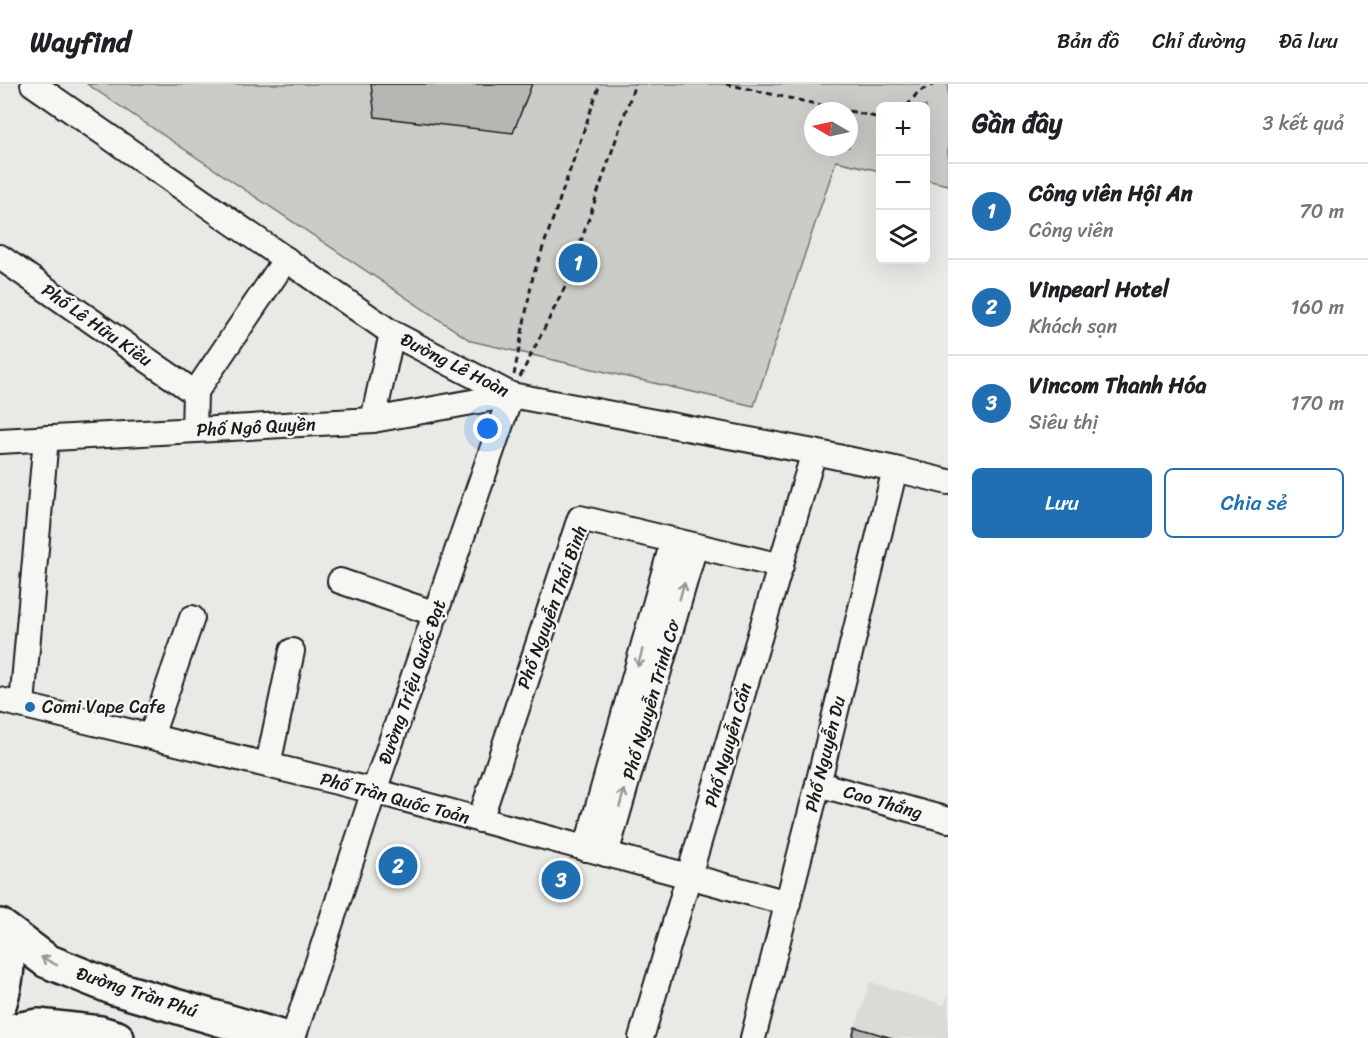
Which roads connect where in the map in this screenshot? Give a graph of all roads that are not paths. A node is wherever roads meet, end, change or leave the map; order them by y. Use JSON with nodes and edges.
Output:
{"nodes":[{"id":1,"x":33,"y":84,"type":"edge"},
{"id":2,"x":0,"y":257,"type":"edge"},
{"id":3,"x":286,"y":260,"type":"junction"},
{"id":4,"x":392,"y":333,"type":"junction"},
{"id":5,"x":195,"y":393,"type":"junction"},
{"id":6,"x":511,"y":395,"type":"junction"},
{"id":7,"x":373,"y":420,"type":"junction"},
{"id":8,"x":194,"y":430,"type":"junction"},
{"id":9,"x":46,"y":438,"type":"junction"},
{"id":10,"x":0,"y":441,"type":"edge"},
{"id":11,"x":814,"y":452,"type":"junction"},
{"id":12,"x":895,"y":469,"type":"junction"},
{"id":13,"x":948,"y":482,"type":"edge"},
{"id":14,"x":684,"y":543,"type":"junction"},
{"id":15,"x":781,"y":566,"type":"junction"},
{"id":16,"x":340,"y":581,"type":"dead end"},
{"id":17,"x":435,"y":614,"type":"junction"},
{"id":18,"x":192,"y":618,"type":"dead end"},
{"id":19,"x":292,"y":651,"type":"dead end"},
{"id":20,"x":11,"y":702,"type":"edge"},
{"id":21,"x":151,"y":736,"type":"junction"},
{"id":22,"x":268,"y":765,"type":"junction"},
{"id":23,"x":818,"y":784,"type":"junction"},
{"id":24,"x":374,"y":791,"type":"junction"},
{"id":25,"x":480,"y":820,"type":"junction"},
{"id":26,"x":948,"y":820,"type":"edge"},
{"id":27,"x":596,"y":852,"type":"junction"},
{"id":28,"x":690,"y":877,"type":"junction"},
{"id":29,"x":788,"y":903,"type":"junction"},
{"id":30,"x":0,"y":926,"type":"edge"},
{"id":31,"x":0,"y":932,"type":"edge"},
{"id":32,"x":0,"y":1002,"type":"edge"},
{"id":33,"x":0,"y":1033,"type":"edge"},
{"id":34,"x":117,"y":1038,"type":"edge"},
{"id":35,"x":284,"y":1038,"type":"edge"},
{"id":36,"x":293,"y":1038,"type":"edge"},
{"id":37,"x":641,"y":1038,"type":"edge"},
{"id":38,"x":753,"y":1038,"type":"edge"}],
"edges":[{"from":1,"to":3,"type":"street","name":"Đường Lê Hoàn"},
{"from":2,"to":5,"type":"street","name":"Phố Lê Hữu Kiều"},
{"from":3,"to":4,"type":"street","name":"Đường Lê Hoàn"},
{"from":3,"to":5,"type":"street"},
{"from":4,"to":6,"type":"street","name":"Đường Lê Hoàn"},
{"from":4,"to":7,"type":"street"},
{"from":5,"to":8,"type":"street"},
{"from":6,"to":7,"type":"street","name":"Phố Ngô Quyền"},
{"from":6,"to":11,"type":"street","name":"Đường Lê Hoàn"},
{"from":6,"to":17,"type":"street","name":"Đường Triệu Quốc Đạt"},
{"from":7,"to":8,"type":"street","name":"Phố Ngô Quyền"},
{"from":8,"to":9,"type":"street","name":"Phố Ngô Quyền"},
{"from":9,"to":10,"type":"street","name":"Phố Ngô Quyền"},
{"from":9,"to":20,"type":"street"},
{"from":11,"to":12,"type":"street","name":"Đường Lê Hoàn"},
{"from":11,"to":15,"type":"street","name":"Phố Nguyễn Cẩn"},
{"from":12,"to":13,"type":"street","name":"Đường Lê Hoàn"},
{"from":12,"to":23,"type":"street","name":"Phố Nguyễn Du"},
{"from":14,"to":15,"type":"street","name":"Phố Nguyễn Thái Bình"},
{"from":14,"to":25,"type":"street","name":"Phố Nguyễn Thái Bình"},
{"from":14,"to":27,"type":"street","name":"Phố Nguyễn Trinh Cơ"},
{"from":15,"to":28,"type":"street","name":"Phố Nguyễn Cẩn"},
{"from":16,"to":17,"type":"street"},
{"from":17,"to":24,"type":"street","name":"Đường Triệu Quốc Đạt"},
{"from":18,"to":21,"type":"street"},
{"from":19,"to":22,"type":"street"},
{"from":20,"to":21,"type":"street","name":"Phố Trần Quốc Toản"},
{"from":21,"to":22,"type":"street","name":"Phố Trần Quốc Toản"},
{"from":22,"to":24,"type":"street","name":"Phố Trần Quốc Toản"},
{"from":23,"to":26,"type":"street","name":"Cao Thắng"},
{"from":23,"to":29,"type":"street","name":"Phố Nguyễn Du"},
{"from":24,"to":25,"type":"street","name":"Phố Trần Quốc Toản"},
{"from":24,"to":36,"type":"street","name":"Đường Triệu Quốc Đạt"},
{"from":25,"to":27,"type":"street","name":"Phố Trần Quốc Toản"},
{"from":27,"to":28,"type":"street","name":"Phố Trần Quốc Toản"},
{"from":28,"to":29,"type":"street","name":"Phố Trần Quốc Toản"},
{"from":28,"to":37,"type":"street","name":"Phố Nguyễn Cẩn"},
{"from":29,"to":38,"type":"street","name":"Phố Nguyễn Du"},
{"from":35,"to":30,"type":"highway","name":"Đường Trần Phú","one_way":true},
{"from":31,"to":32,"type":"highway"},
{"from":33,"to":34,"type":"highway"}]}
